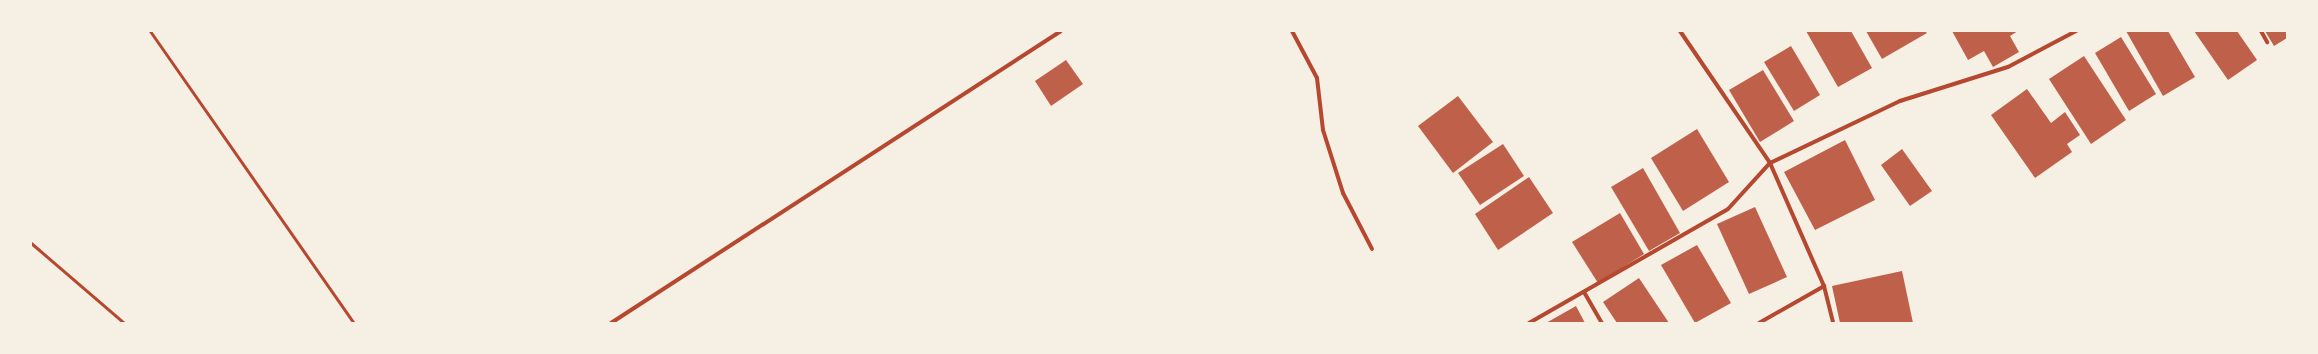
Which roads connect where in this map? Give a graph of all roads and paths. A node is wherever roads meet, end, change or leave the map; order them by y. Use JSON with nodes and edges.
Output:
{"nodes":[{"id":1,"x":150,"y":31,"type":"edge"},
{"id":2,"x":1061,"y":31,"type":"edge"},
{"id":3,"x":1292,"y":31,"type":"edge"},
{"id":4,"x":1680,"y":31,"type":"edge"},
{"id":5,"x":2076,"y":31,"type":"edge"},
{"id":6,"x":2261,"y":31,"type":"edge"},
{"id":7,"x":2267,"y":42,"type":"dead end"},
{"id":8,"x":1770,"y":163,"type":"junction"},
{"id":9,"x":31,"y":243,"type":"edge"},
{"id":10,"x":1372,"y":249,"type":"dead end"},
{"id":11,"x":1824,"y":286,"type":"junction"},
{"id":12,"x":1584,"y":292,"type":"junction"},
{"id":13,"x":124,"y":323,"type":"edge"},
{"id":14,"x":354,"y":323,"type":"edge"},
{"id":15,"x":611,"y":323,"type":"edge"},
{"id":16,"x":1529,"y":323,"type":"edge"},
{"id":17,"x":1602,"y":323,"type":"edge"},
{"id":18,"x":1759,"y":323,"type":"edge"},
{"id":19,"x":1833,"y":323,"type":"edge"}],
"edges":[{"from":1,"to":14,"type":"lane"},
{"from":2,"to":15,"type":"street"},
{"from":3,"to":10,"type":"street"},
{"from":4,"to":8,"type":"street"},
{"from":5,"to":8,"type":"street"},
{"from":6,"to":7,"type":"street"},
{"from":8,"to":11,"type":"street"},
{"from":8,"to":12,"type":"street"},
{"from":9,"to":13,"type":"lane"},
{"from":11,"to":18,"type":"street"},
{"from":11,"to":19,"type":"street"},
{"from":12,"to":16,"type":"street"},
{"from":12,"to":17,"type":"street"}]}
